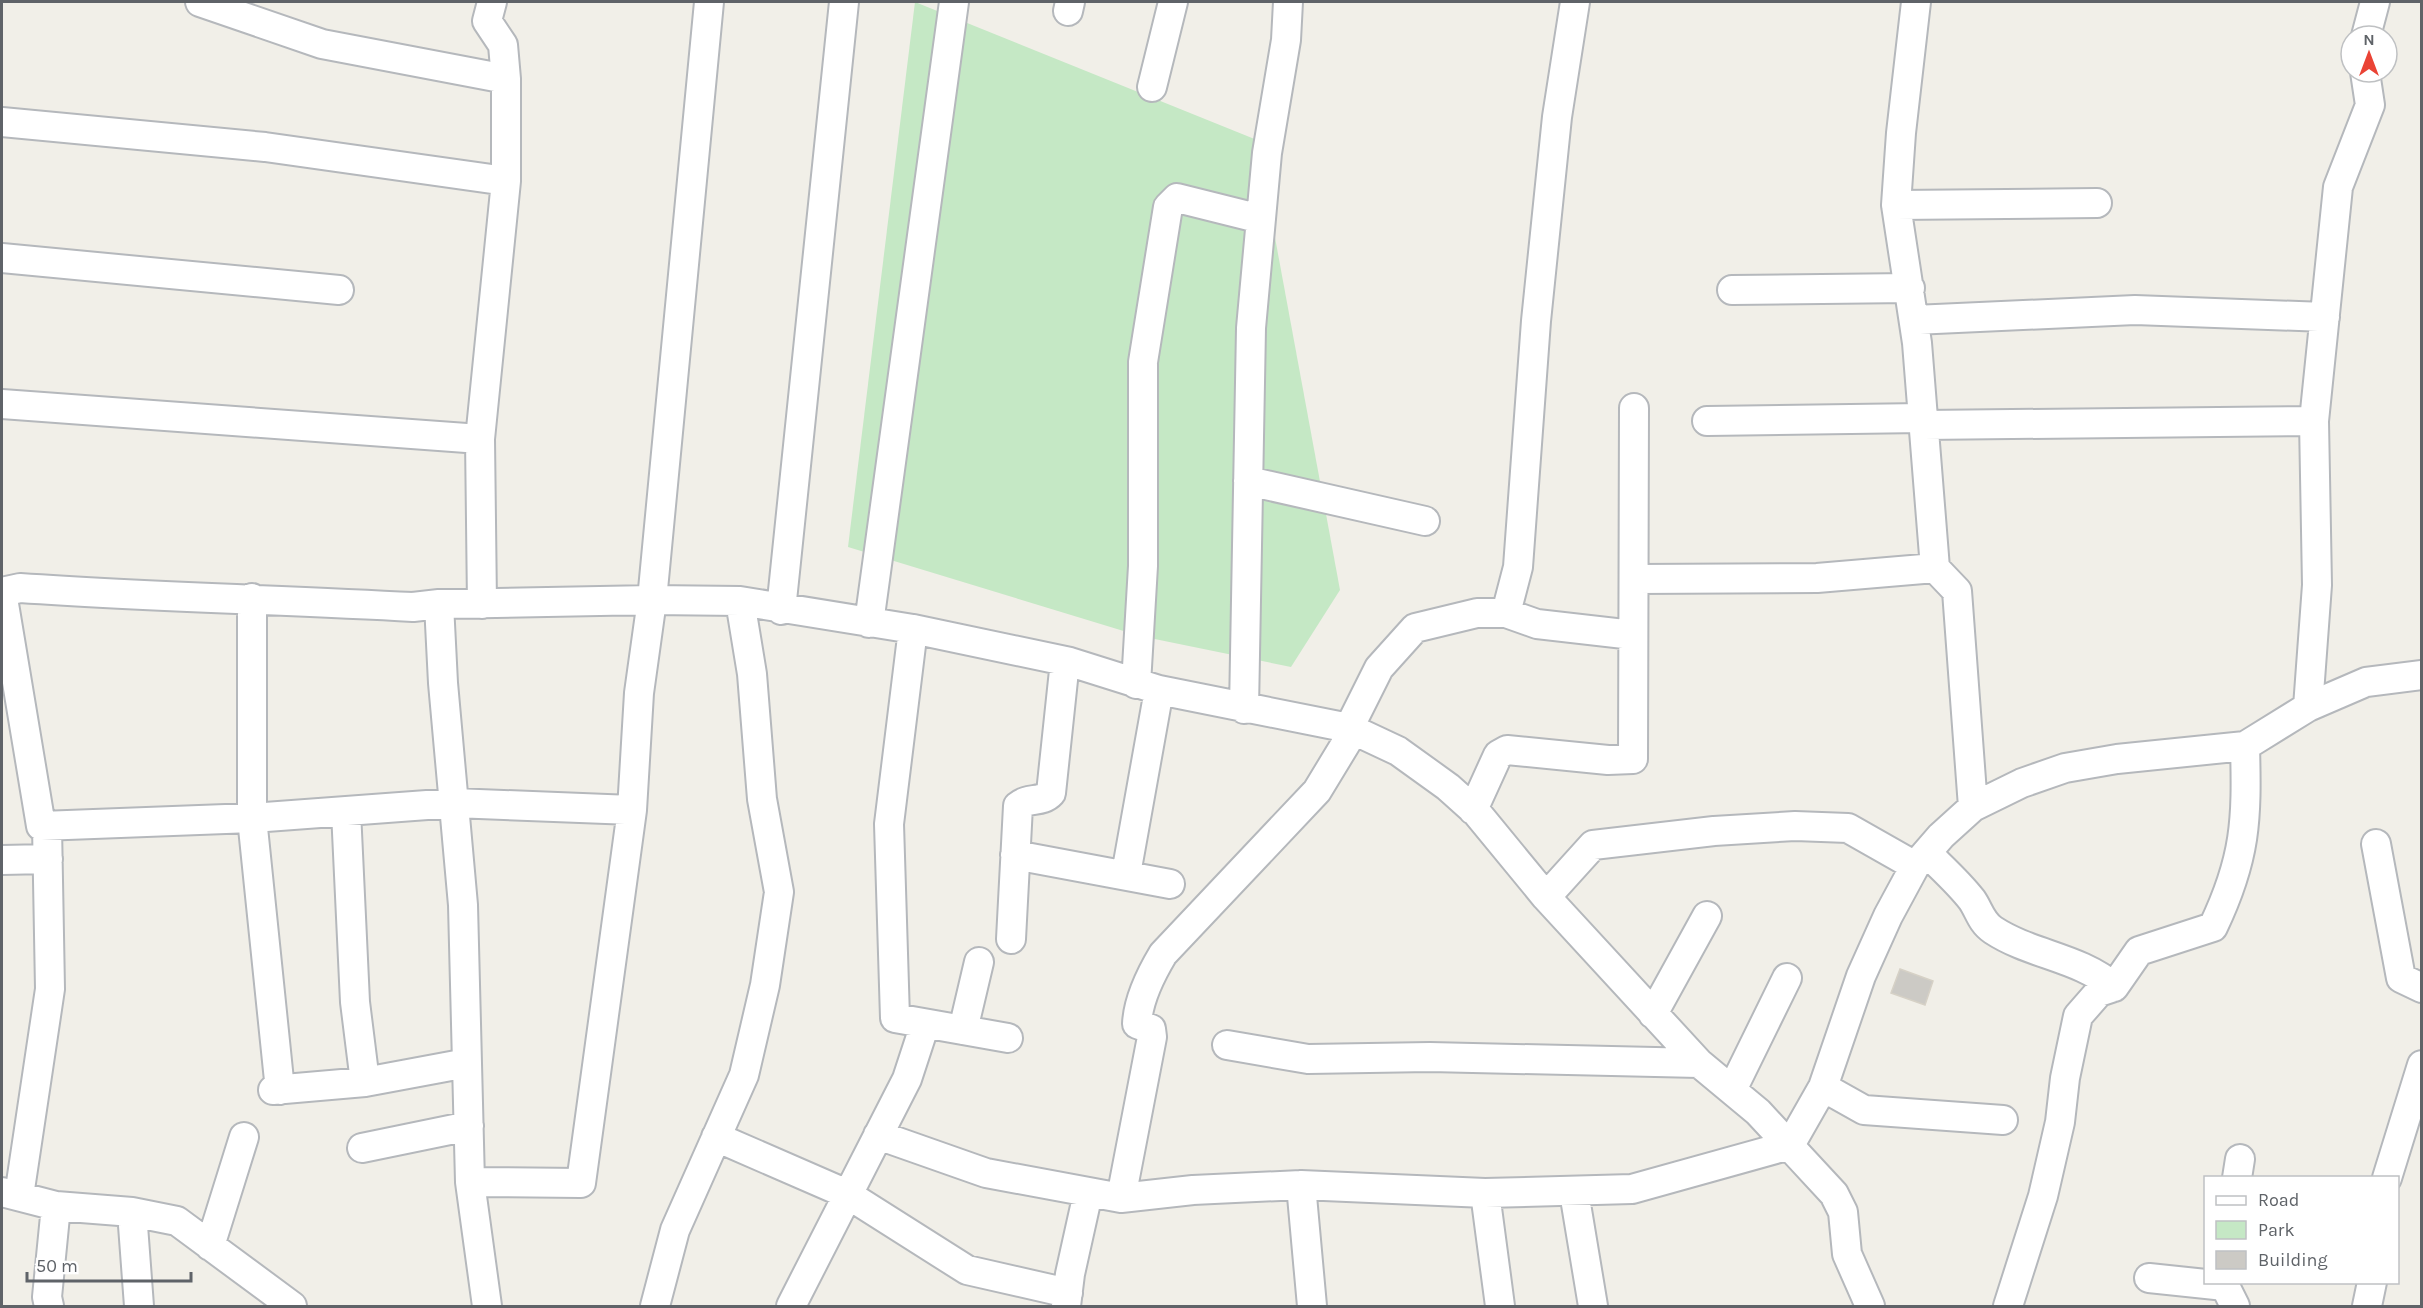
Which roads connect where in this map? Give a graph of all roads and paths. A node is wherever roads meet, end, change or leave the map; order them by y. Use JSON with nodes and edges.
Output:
{"nodes":[{"id":1,"x":200,"y":2,"type":"edge"},
{"id":2,"x":492,"y":2,"type":"edge"},
{"id":3,"x":708,"y":2,"type":"edge"},
{"id":4,"x":844,"y":2,"type":"edge"},
{"id":5,"x":954,"y":2,"type":"edge"},
{"id":6,"x":1173,"y":2,"type":"edge"},
{"id":7,"x":1288,"y":2,"type":"edge"},
{"id":8,"x":1575,"y":2,"type":"edge"},
{"id":9,"x":1916,"y":2,"type":"edge"},
{"id":10,"x":2375,"y":2,"type":"edge"},
{"id":11,"x":2369,"y":24,"type":"edge"},
{"id":12,"x":506,"y":79,"type":"junction"},
{"id":13,"x":2367,"y":84,"type":"edge"},
{"id":14,"x":1152,"y":87,"type":"dead end"},
{"id":15,"x":2,"y":122,"type":"edge"},
{"id":16,"x":506,"y":181,"type":"junction"},
{"id":17,"x":2097,"y":203,"type":"dead end"},
{"id":18,"x":1896,"y":205,"type":"junction"},
{"id":19,"x":1261,"y":219,"type":"junction"},
{"id":20,"x":2,"y":258,"type":"edge"},
{"id":21,"x":1910,"y":288,"type":"junction"},
{"id":22,"x":1732,"y":290,"type":"dead end"},
{"id":23,"x":339,"y":291,"type":"dead end"},
{"id":24,"x":2325,"y":317,"type":"junction"},
{"id":25,"x":1914,"y":320,"type":"junction"},
{"id":26,"x":2,"y":404,"type":"edge"},
{"id":27,"x":1634,"y":408,"type":"dead end"},
{"id":28,"x":2314,"y":421,"type":"junction"},
{"id":29,"x":1707,"y":422,"type":"dead end"},
{"id":30,"x":1924,"y":422,"type":"junction"},
{"id":31,"x":480,"y":439,"type":"junction"},
{"id":32,"x":1248,"y":481,"type":"junction"},
{"id":33,"x":1425,"y":521,"type":"dead end"},
{"id":34,"x":1935,"y":568,"type":"junction"},
{"id":35,"x":1636,"y":579,"type":"junction"},
{"id":36,"x":2,"y":592,"type":"edge"},
{"id":37,"x":252,"y":598,"type":"junction"},
{"id":38,"x":652,"y":600,"type":"junction"},
{"id":39,"x":740,"y":602,"type":"junction"},
{"id":40,"x":439,"y":604,"type":"junction"},
{"id":41,"x":482,"y":604,"type":"junction"},
{"id":42,"x":781,"y":610,"type":"junction"},
{"id":43,"x":1506,"y":614,"type":"junction"},
{"id":44,"x":869,"y":623,"type":"junction"},
{"id":45,"x":913,"y":629,"type":"junction"},
{"id":46,"x":1633,"y":635,"type":"junction"},
{"id":47,"x":1065,"y":661,"type":"junction"},
{"id":48,"x":2421,"y":675,"type":"edge"},
{"id":49,"x":1147,"y":687,"type":"junction"},
{"id":50,"x":2308,"y":707,"type":"junction"},
{"id":51,"x":1244,"y":709,"type":"junction"},
{"id":52,"x":1352,"y":729,"type":"junction"},
{"id":53,"x":2245,"y":746,"type":"junction"},
{"id":54,"x":454,"y":802,"type":"junction"},
{"id":55,"x":1973,"y":807,"type":"junction"},
{"id":56,"x":633,"y":810,"type":"junction"},
{"id":57,"x":1473,"y":810,"type":"junction"},
{"id":58,"x":346,"y":811,"type":"junction"},
{"id":59,"x":252,"y":818,"type":"junction"},
{"id":60,"x":47,"y":826,"type":"junction"},
{"id":61,"x":2376,"y":844,"type":"dead end"},
{"id":62,"x":1016,"y":855,"type":"junction"},
{"id":63,"x":48,"y":859,"type":"junction"},
{"id":64,"x":1921,"y":859,"type":"junction"},
{"id":65,"x":2,"y":861,"type":"edge"},
{"id":66,"x":1126,"y":874,"type":"junction"},
{"id":67,"x":1170,"y":884,"type":"dead end"},
{"id":68,"x":1546,"y":897,"type":"junction"},
{"id":69,"x":1707,"y":916,"type":"dead end"},
{"id":70,"x":1011,"y":939,"type":"dead end"},
{"id":71,"x":979,"y":962,"type":"dead end"},
{"id":72,"x":1787,"y":978,"type":"dead end"},
{"id":73,"x":2114,"y":987,"type":"junction"},
{"id":74,"x":2421,"y":992,"type":"edge"},
{"id":75,"x":1653,"y":1014,"type":"junction"},
{"id":76,"x":925,"y":1024,"type":"junction"},
{"id":77,"x":963,"y":1030,"type":"junction"},
{"id":78,"x":1008,"y":1038,"type":"dead end"},
{"id":79,"x":1227,"y":1045,"type":"dead end"},
{"id":80,"x":467,"y":1063,"type":"junction"},
{"id":81,"x":1699,"y":1064,"type":"junction"},
{"id":82,"x":2421,"y":1065,"type":"edge"},
{"id":83,"x":365,"y":1082,"type":"junction"},
{"id":84,"x":1823,"y":1087,"type":"junction"},
{"id":85,"x":1732,"y":1090,"type":"junction"},
{"id":86,"x":2003,"y":1120,"type":"dead end"},
{"id":87,"x":469,"y":1126,"type":"junction"},
{"id":88,"x":878,"y":1135,"type":"junction"},
{"id":89,"x":244,"y":1137,"type":"dead end"},
{"id":90,"x":716,"y":1137,"type":"junction"},
{"id":91,"x":1790,"y":1145,"type":"junction"},
{"id":92,"x":362,"y":1148,"type":"dead end"},
{"id":93,"x":2388,"y":1176,"type":"edge"},
{"id":94,"x":470,"y":1182,"type":"junction"},
{"id":95,"x":1300,"y":1185,"type":"junction"},
{"id":96,"x":1574,"y":1192,"type":"junction"},
{"id":97,"x":1088,"y":1193,"type":"junction"},
{"id":98,"x":1485,"y":1193,"type":"junction"},
{"id":99,"x":10,"y":1194,"type":"edge"},
{"id":100,"x":847,"y":1194,"type":"junction"},
{"id":101,"x":1122,"y":1198,"type":"junction"},
{"id":102,"x":56,"y":1206,"type":"junction"},
{"id":103,"x":132,"y":1212,"type":"junction"},
{"id":104,"x":210,"y":1246,"type":"junction"},
{"id":105,"x":2149,"y":1278,"type":"dead end"},
{"id":106,"x":2372,"y":1284,"type":"edge"},
{"id":107,"x":2228,"y":1292,"type":"edge"},
{"id":108,"x":1067,"y":1300,"type":"edge"},
{"id":109,"x":49,"y":1306,"type":"edge"},
{"id":110,"x":139,"y":1306,"type":"edge"},
{"id":111,"x":292,"y":1306,"type":"edge"},
{"id":112,"x":487,"y":1306,"type":"edge"},
{"id":113,"x":655,"y":1306,"type":"edge"},
{"id":114,"x":791,"y":1306,"type":"edge"},
{"id":115,"x":1312,"y":1306,"type":"edge"},
{"id":116,"x":1500,"y":1306,"type":"edge"},
{"id":117,"x":1593,"y":1306,"type":"edge"},
{"id":118,"x":1870,"y":1306,"type":"edge"},
{"id":119,"x":2008,"y":1306,"type":"edge"},
{"id":120,"x":2367,"y":1306,"type":"edge"}],
"edges":[{"from":1,"to":12,"type":"street"},
{"from":2,"to":12,"type":"street"},
{"from":3,"to":38,"type":"street"},
{"from":4,"to":42,"type":"street"},
{"from":5,"to":44,"type":"street"},
{"from":6,"to":14,"type":"street"},
{"from":7,"to":19,"type":"street"},
{"from":8,"to":43,"type":"street"},
{"from":9,"to":18,"type":"street"},
{"from":10,"to":11,"type":"street"},
{"from":12,"to":16,"type":"street"},
{"from":13,"to":24,"type":"street"},
{"from":15,"to":16,"type":"street"},
{"from":16,"to":31,"type":"street"},
{"from":17,"to":18,"type":"street"},
{"from":18,"to":21,"type":"street"},
{"from":19,"to":32,"type":"street"},
{"from":19,"to":49,"type":"street"},
{"from":20,"to":23,"type":"street"},
{"from":21,"to":22,"type":"street"},
{"from":21,"to":25,"type":"street"},
{"from":24,"to":25,"type":"street"},
{"from":24,"to":28,"type":"street"},
{"from":25,"to":30,"type":"street"},
{"from":26,"to":31,"type":"street"},
{"from":27,"to":35,"type":"street"},
{"from":28,"to":30,"type":"street"},
{"from":28,"to":50,"type":"street"},
{"from":29,"to":30,"type":"street"},
{"from":30,"to":34,"type":"street"},
{"from":31,"to":41,"type":"street"},
{"from":32,"to":33,"type":"street"},
{"from":32,"to":51,"type":"street"},
{"from":34,"to":35,"type":"street"},
{"from":34,"to":55,"type":"street"},
{"from":35,"to":46,"type":"street"},
{"from":36,"to":37,"type":"street"},
{"from":36,"to":60,"type":"street"},
{"from":37,"to":40,"type":"street"},
{"from":37,"to":59,"type":"street"},
{"from":38,"to":39,"type":"street"},
{"from":38,"to":41,"type":"street"},
{"from":38,"to":56,"type":"street"},
{"from":39,"to":42,"type":"street"},
{"from":39,"to":90,"type":"street"},
{"from":40,"to":41,"type":"street"},
{"from":40,"to":54,"type":"street"},
{"from":42,"to":44,"type":"street"},
{"from":43,"to":46,"type":"street"},
{"from":43,"to":52,"type":"street"},
{"from":44,"to":45,"type":"street"},
{"from":45,"to":47,"type":"street"},
{"from":45,"to":76,"type":"street"},
{"from":46,"to":57,"type":"street"},
{"from":47,"to":49,"type":"street"},
{"from":47,"to":62,"type":"street"},
{"from":48,"to":50,"type":"street"},
{"from":49,"to":51,"type":"street"},
{"from":49,"to":66,"type":"street"},
{"from":50,"to":53,"type":"street"},
{"from":51,"to":52,"type":"street"},
{"from":52,"to":57,"type":"street"},
{"from":52,"to":101,"type":"street"},
{"from":53,"to":55,"type":"street"},
{"from":53,"to":73,"type":"street"},
{"from":54,"to":56,"type":"street"},
{"from":54,"to":58,"type":"street"},
{"from":54,"to":80,"type":"street"},
{"from":55,"to":64,"type":"street"},
{"from":56,"to":94,"type":"street"},
{"from":57,"to":68,"type":"street"},
{"from":58,"to":59,"type":"street"},
{"from":58,"to":83,"type":"street"},
{"from":59,"to":60,"type":"street"},
{"from":59,"to":83,"type":"street"},
{"from":60,"to":63,"type":"street"},
{"from":61,"to":74,"type":"street"},
{"from":62,"to":66,"type":"street"},
{"from":62,"to":70,"type":"street"},
{"from":63,"to":65,"type":"street"},
{"from":63,"to":99,"type":"street"},
{"from":64,"to":68,"type":"street"},
{"from":64,"to":73,"type":"street"},
{"from":64,"to":84,"type":"street"},
{"from":66,"to":67,"type":"street"},
{"from":68,"to":75,"type":"street"},
{"from":69,"to":75,"type":"street"},
{"from":71,"to":77,"type":"street"},
{"from":72,"to":85,"type":"street"},
{"from":73,"to":119,"type":"street"},
{"from":75,"to":81,"type":"street"},
{"from":76,"to":77,"type":"street"},
{"from":76,"to":88,"type":"street"},
{"from":77,"to":78,"type":"street"},
{"from":79,"to":81,"type":"street"},
{"from":80,"to":83,"type":"street"},
{"from":80,"to":87,"type":"street"},
{"from":81,"to":85,"type":"street"},
{"from":82,"to":93,"type":"street"},
{"from":84,"to":86,"type":"street"},
{"from":84,"to":91,"type":"street"},
{"from":85,"to":91,"type":"street"},
{"from":87,"to":92,"type":"street"},
{"from":87,"to":94,"type":"street"},
{"from":88,"to":97,"type":"street"},
{"from":88,"to":100,"type":"street"},
{"from":89,"to":104,"type":"street"},
{"from":90,"to":100,"type":"street"},
{"from":90,"to":113,"type":"street"},
{"from":91,"to":96,"type":"street"},
{"from":91,"to":118,"type":"street"},
{"from":94,"to":112,"type":"street"},
{"from":95,"to":98,"type":"street"},
{"from":95,"to":101,"type":"street"},
{"from":95,"to":115,"type":"street"},
{"from":96,"to":98,"type":"street"},
{"from":96,"to":117,"type":"street"},
{"from":97,"to":101,"type":"street"},
{"from":97,"to":108,"type":"street"},
{"from":98,"to":116,"type":"street"},
{"from":99,"to":102,"type":"street"},
{"from":100,"to":108,"type":"street"},
{"from":100,"to":114,"type":"street"},
{"from":102,"to":103,"type":"street"},
{"from":102,"to":109,"type":"street"},
{"from":103,"to":104,"type":"street"},
{"from":103,"to":110,"type":"street"},
{"from":104,"to":111,"type":"street"},
{"from":105,"to":107,"type":"street"},
{"from":106,"to":120,"type":"street"}]}
